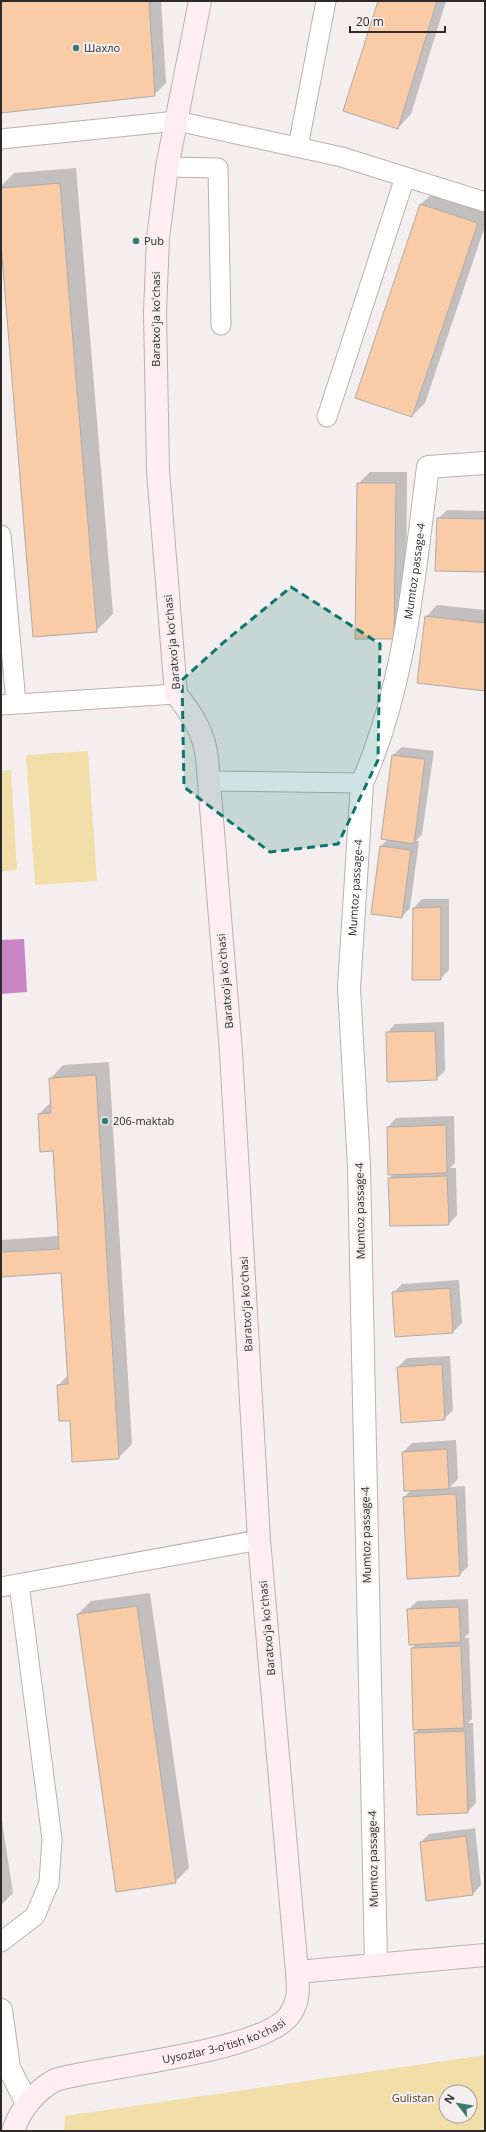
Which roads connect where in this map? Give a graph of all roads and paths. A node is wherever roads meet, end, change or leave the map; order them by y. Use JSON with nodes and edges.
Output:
{"nodes":[{"id":1,"x":200,"y":1,"type":"edge"},
{"id":2,"x":326,"y":1,"type":"edge"},
{"id":3,"x":177,"y":121,"type":"junction"},
{"id":4,"x":1,"y":139,"type":"edge"},
{"id":5,"x":298,"y":147,"type":"junction"},
{"id":6,"x":167,"y":166,"type":"junction"},
{"id":7,"x":405,"y":177,"type":"junction"},
{"id":8,"x":485,"y":202,"type":"edge"},
{"id":9,"x":221,"y":325,"type":"dead end"},
{"id":10,"x":327,"y":416,"type":"dead end"},
{"id":11,"x":485,"y":463,"type":"edge"},
{"id":12,"x":1,"y":536,"type":"edge"},
{"id":13,"x":176,"y":694,"type":"junction"},
{"id":14,"x":9,"y":704,"type":"edge"},
{"id":15,"x":209,"y":781,"type":"junction"},
{"id":16,"x":362,"y":783,"type":"junction"},
{"id":17,"x":260,"y":1540,"type":"junction"},
{"id":18,"x":10,"y":1585,"type":"edge"},
{"id":19,"x":1,"y":1942,"type":"edge"},
{"id":20,"x":485,"y":1955,"type":"edge"},
{"id":21,"x":376,"y":1964,"type":"junction"},
{"id":22,"x":297,"y":1972,"type":"junction"},
{"id":23,"x":1,"y":2010,"type":"edge"},
{"id":24,"x":27,"y":2103,"type":"junction"},
{"id":25,"x":13,"y":2131,"type":"edge"}],
"edges":[{"from":1,"to":3,"type":"street","name":"Baratxoʻja koʻchasi"},
{"from":2,"to":5,"type":"lane"},
{"from":3,"to":4,"type":"lane"},
{"from":3,"to":5,"type":"lane"},
{"from":3,"to":6,"type":"street","name":"Baratxoʻja koʻchasi"},
{"from":5,"to":7,"type":"lane"},
{"from":6,"to":9,"type":"lane"},
{"from":6,"to":13,"type":"street","name":"Baratxoʻja koʻchasi"},
{"from":7,"to":8,"type":"lane"},
{"from":7,"to":10,"type":"lane"},
{"from":11,"to":16,"type":"street","name":"Mumtoz passage-4"},
{"from":12,"to":14,"type":"lane"},
{"from":13,"to":14,"type":"lane"},
{"from":13,"to":15,"type":"street","name":"Baratxoʻja koʻchasi"},
{"from":15,"to":16,"type":"lane"},
{"from":15,"to":17,"type":"street","name":"Baratxoʻja koʻchasi"},
{"from":16,"to":21,"type":"street","name":"Mumtoz passage-4"},
{"from":17,"to":18,"type":"lane"},
{"from":17,"to":22,"type":"street","name":"Baratxoʻja koʻchasi"},
{"from":18,"to":19,"type":"lane"},
{"from":20,"to":21,"type":"street"},
{"from":21,"to":22,"type":"street"},
{"from":22,"to":24,"type":"street","name":"Uysozlar 3-o'tish ko'chasi"},
{"from":23,"to":24,"type":"street"},
{"from":24,"to":25,"type":"street","name":"Uysozlar 3-o'tish ko'chasi"}]}
